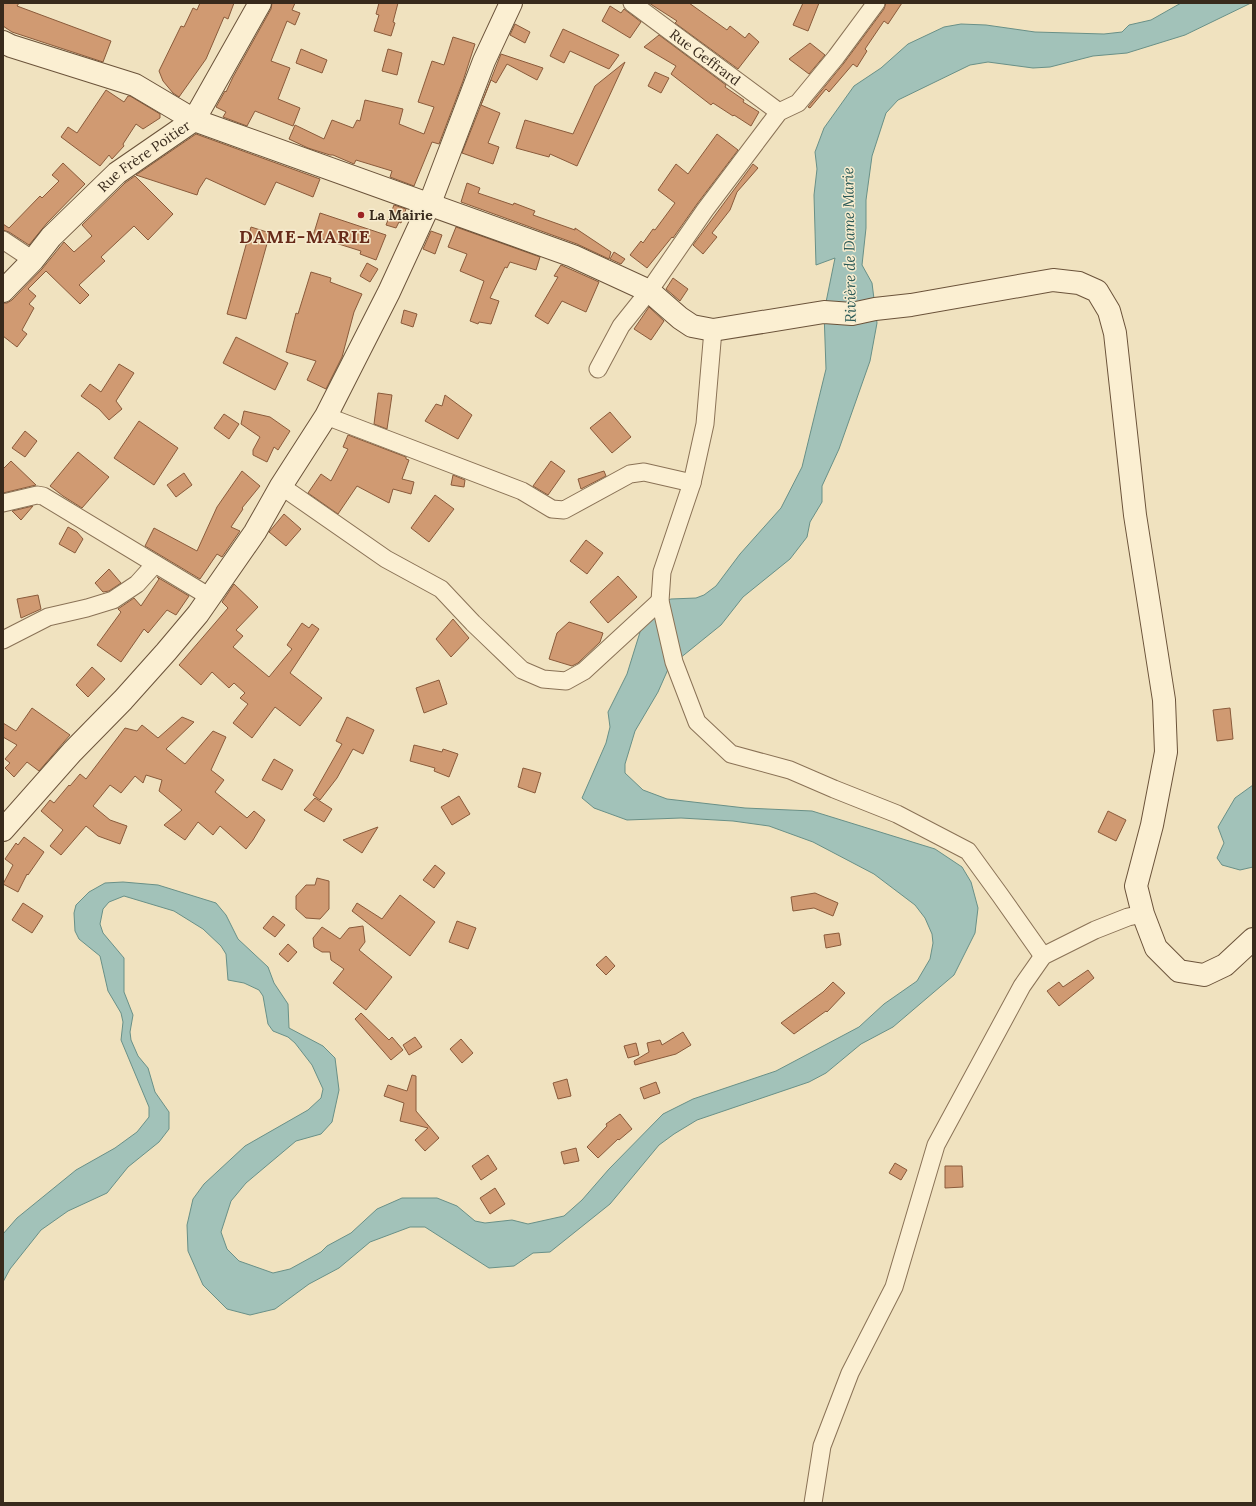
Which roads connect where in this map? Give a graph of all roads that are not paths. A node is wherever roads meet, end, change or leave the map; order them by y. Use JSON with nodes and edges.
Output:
{"nodes":[{"id":1,"x":260,"y":3,"type":"edge"},
{"id":2,"x":511,"y":3,"type":"edge"},
{"id":3,"x":632,"y":3,"type":"edge"},
{"id":4,"x":876,"y":3,"type":"edge"},
{"id":5,"x":3,"y":42,"type":"edge"},
{"id":6,"x":779,"y":112,"type":"junction"},
{"id":7,"x":194,"y":120,"type":"junction"},
{"id":8,"x":430,"y":203,"type":"junction"},
{"id":9,"x":3,"y":240,"type":"edge"},
{"id":10,"x":33,"y":260,"type":"junction"},
{"id":11,"x":3,"y":291,"type":"edge"},
{"id":12,"x":649,"y":291,"type":"junction"},
{"id":13,"x":713,"y":330,"type":"junction"},
{"id":14,"x":598,"y":369,"type":"dead end"},
{"id":15,"x":326,"y":416,"type":"junction"},
{"id":16,"x":692,"y":483,"type":"junction"},
{"id":17,"x":281,"y":486,"type":"junction"},
{"id":18,"x":3,"y":503,"type":"edge"},
{"id":19,"x":155,"y":564,"type":"junction"},
{"id":20,"x":210,"y":597,"type":"junction"},
{"id":21,"x":660,"y":601,"type":"junction"},
{"id":22,"x":3,"y":640,"type":"edge"},
{"id":23,"x":3,"y":830,"type":"edge"},
{"id":24,"x":1143,"y":914,"type":"junction"},
{"id":25,"x":1253,"y":940,"type":"edge"},
{"id":26,"x":1043,"y":956,"type":"junction"},
{"id":27,"x":813,"y":1503,"type":"edge"}],
"edges":[{"from":1,"to":7,"type":"street","name":"Rue Frère Poitier"},
{"from":2,"to":8,"type":"street"},
{"from":3,"to":6,"type":"street","name":"Rue Geffrard"},
{"from":4,"to":6,"type":"street"},
{"from":5,"to":7,"type":"street"},
{"from":6,"to":12,"type":"street"},
{"from":7,"to":8,"type":"street"},
{"from":7,"to":10,"type":"street","name":"Rue Frère Poitier"},
{"from":8,"to":12,"type":"street"},
{"from":8,"to":15,"type":"street"},
{"from":9,"to":10,"type":"street"},
{"from":10,"to":11,"type":"street","name":"Rue Frère Poitier"},
{"from":12,"to":13,"type":"street"},
{"from":12,"to":14,"type":"street"},
{"from":13,"to":16,"type":"street"},
{"from":13,"to":24,"type":"street"},
{"from":15,"to":16,"type":"street"},
{"from":15,"to":17,"type":"street"},
{"from":16,"to":21,"type":"street"},
{"from":17,"to":20,"type":"street"},
{"from":17,"to":21,"type":"street"},
{"from":18,"to":19,"type":"street"},
{"from":19,"to":20,"type":"street"},
{"from":19,"to":22,"type":"street"},
{"from":20,"to":23,"type":"street"},
{"from":21,"to":26,"type":"street"},
{"from":24,"to":25,"type":"street"},
{"from":24,"to":26,"type":"street"},
{"from":26,"to":27,"type":"street"}]}
